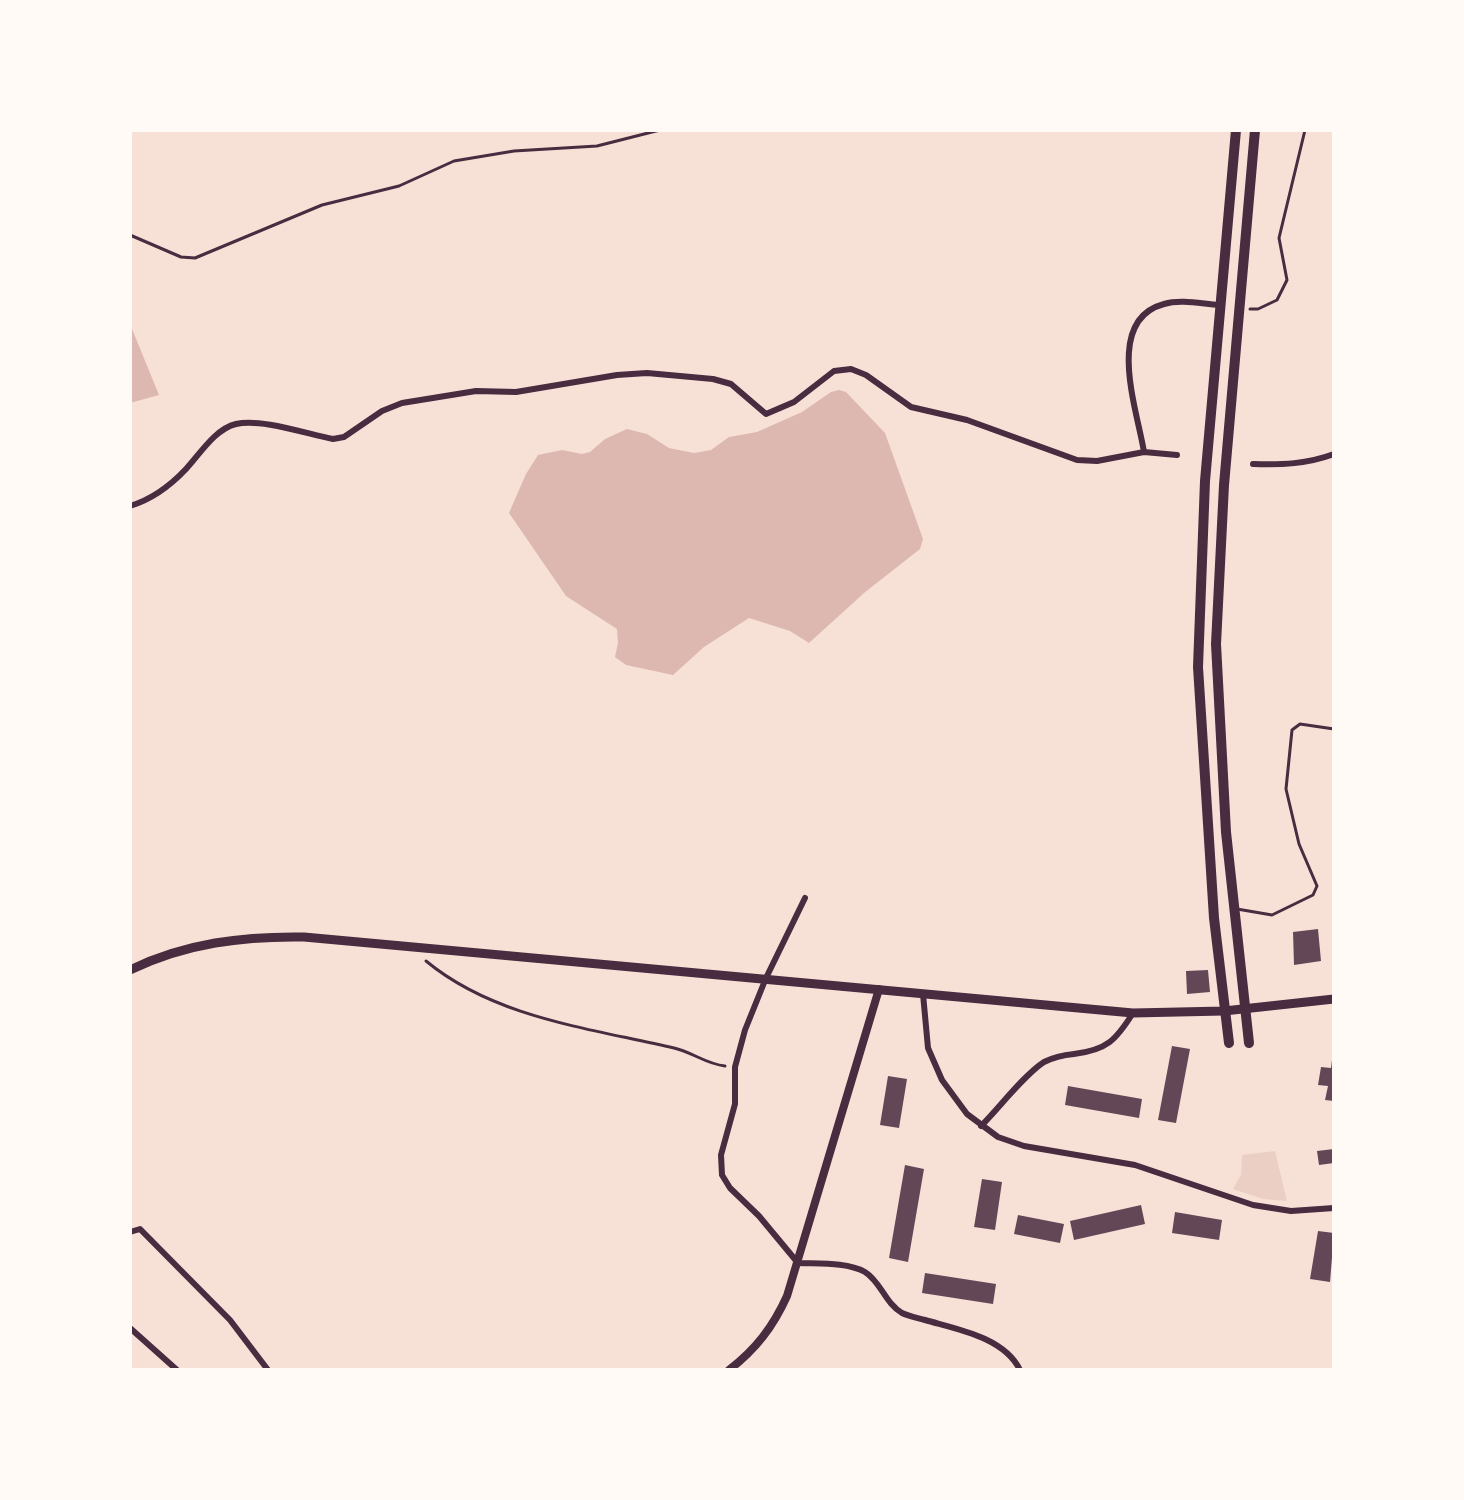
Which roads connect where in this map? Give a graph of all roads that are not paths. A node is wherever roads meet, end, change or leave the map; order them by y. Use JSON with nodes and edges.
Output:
{"nodes":[{"id":1,"x":1236,"y":130,"type":"edge"},
{"id":2,"x":1255,"y":130,"type":"edge"},
{"id":3,"x":1219,"y":305,"type":"junction"},
{"id":4,"x":1144,"y":452,"type":"junction"},
{"id":5,"x":1334,"y":454,"type":"edge"},
{"id":6,"x":1177,"y":455,"type":"dead end"},
{"id":7,"x":1253,"y":464,"type":"dead end"},
{"id":8,"x":130,"y":506,"type":"edge"},
{"id":9,"x":1334,"y":729,"type":"edge"},
{"id":10,"x":805,"y":898,"type":"dead end"},
{"id":11,"x":1234,"y":908,"type":"junction"},
{"id":12,"x":130,"y":970,"type":"edge"},
{"id":13,"x":766,"y":978,"type":"junction"},
{"id":14,"x":879,"y":989,"type":"junction"},
{"id":15,"x":923,"y":991,"type":"junction"},
{"id":16,"x":1334,"y":999,"type":"edge"},
{"id":17,"x":1244,"y":1008,"type":"junction"},
{"id":18,"x":1224,"y":1011,"type":"junction"},
{"id":19,"x":1133,"y":1013,"type":"junction"},
{"id":20,"x":1229,"y":1043,"type":"dead end"},
{"id":21,"x":1249,"y":1043,"type":"dead end"},
{"id":22,"x":981,"y":1126,"type":"junction"},
{"id":23,"x":1334,"y":1208,"type":"edge"},
{"id":24,"x":130,"y":1232,"type":"edge"},
{"id":25,"x":798,"y":1263,"type":"junction"},
{"id":26,"x":130,"y":1328,"type":"edge"},
{"id":27,"x":177,"y":1370,"type":"edge"},
{"id":28,"x":268,"y":1370,"type":"edge"},
{"id":29,"x":729,"y":1370,"type":"edge"},
{"id":30,"x":1020,"y":1370,"type":"edge"}],
"edges":[{"from":1,"to":3,"type":"highway"},
{"from":2,"to":11,"type":"highway"},
{"from":3,"to":4,"type":"street"},
{"from":3,"to":18,"type":"highway"},
{"from":4,"to":6,"type":"street"},
{"from":4,"to":8,"type":"street"},
{"from":5,"to":7,"type":"street"},
{"from":9,"to":11,"type":"lane"},
{"from":10,"to":13,"type":"street"},
{"from":11,"to":17,"type":"highway"},
{"from":12,"to":13,"type":"main road"},
{"from":13,"to":14,"type":"main road"},
{"from":13,"to":25,"type":"street"},
{"from":14,"to":15,"type":"main road"},
{"from":14,"to":25,"type":"street"},
{"from":15,"to":19,"type":"main road"},
{"from":15,"to":22,"type":"street"},
{"from":16,"to":17,"type":"main road"},
{"from":17,"to":18,"type":"main road"},
{"from":17,"to":21,"type":"highway"},
{"from":18,"to":19,"type":"main road"},
{"from":18,"to":20,"type":"highway"},
{"from":19,"to":22,"type":"street"},
{"from":22,"to":23,"type":"street"},
{"from":24,"to":28,"type":"street"},
{"from":25,"to":29,"type":"street"},
{"from":25,"to":30,"type":"street"},
{"from":26,"to":27,"type":"street"}]}
